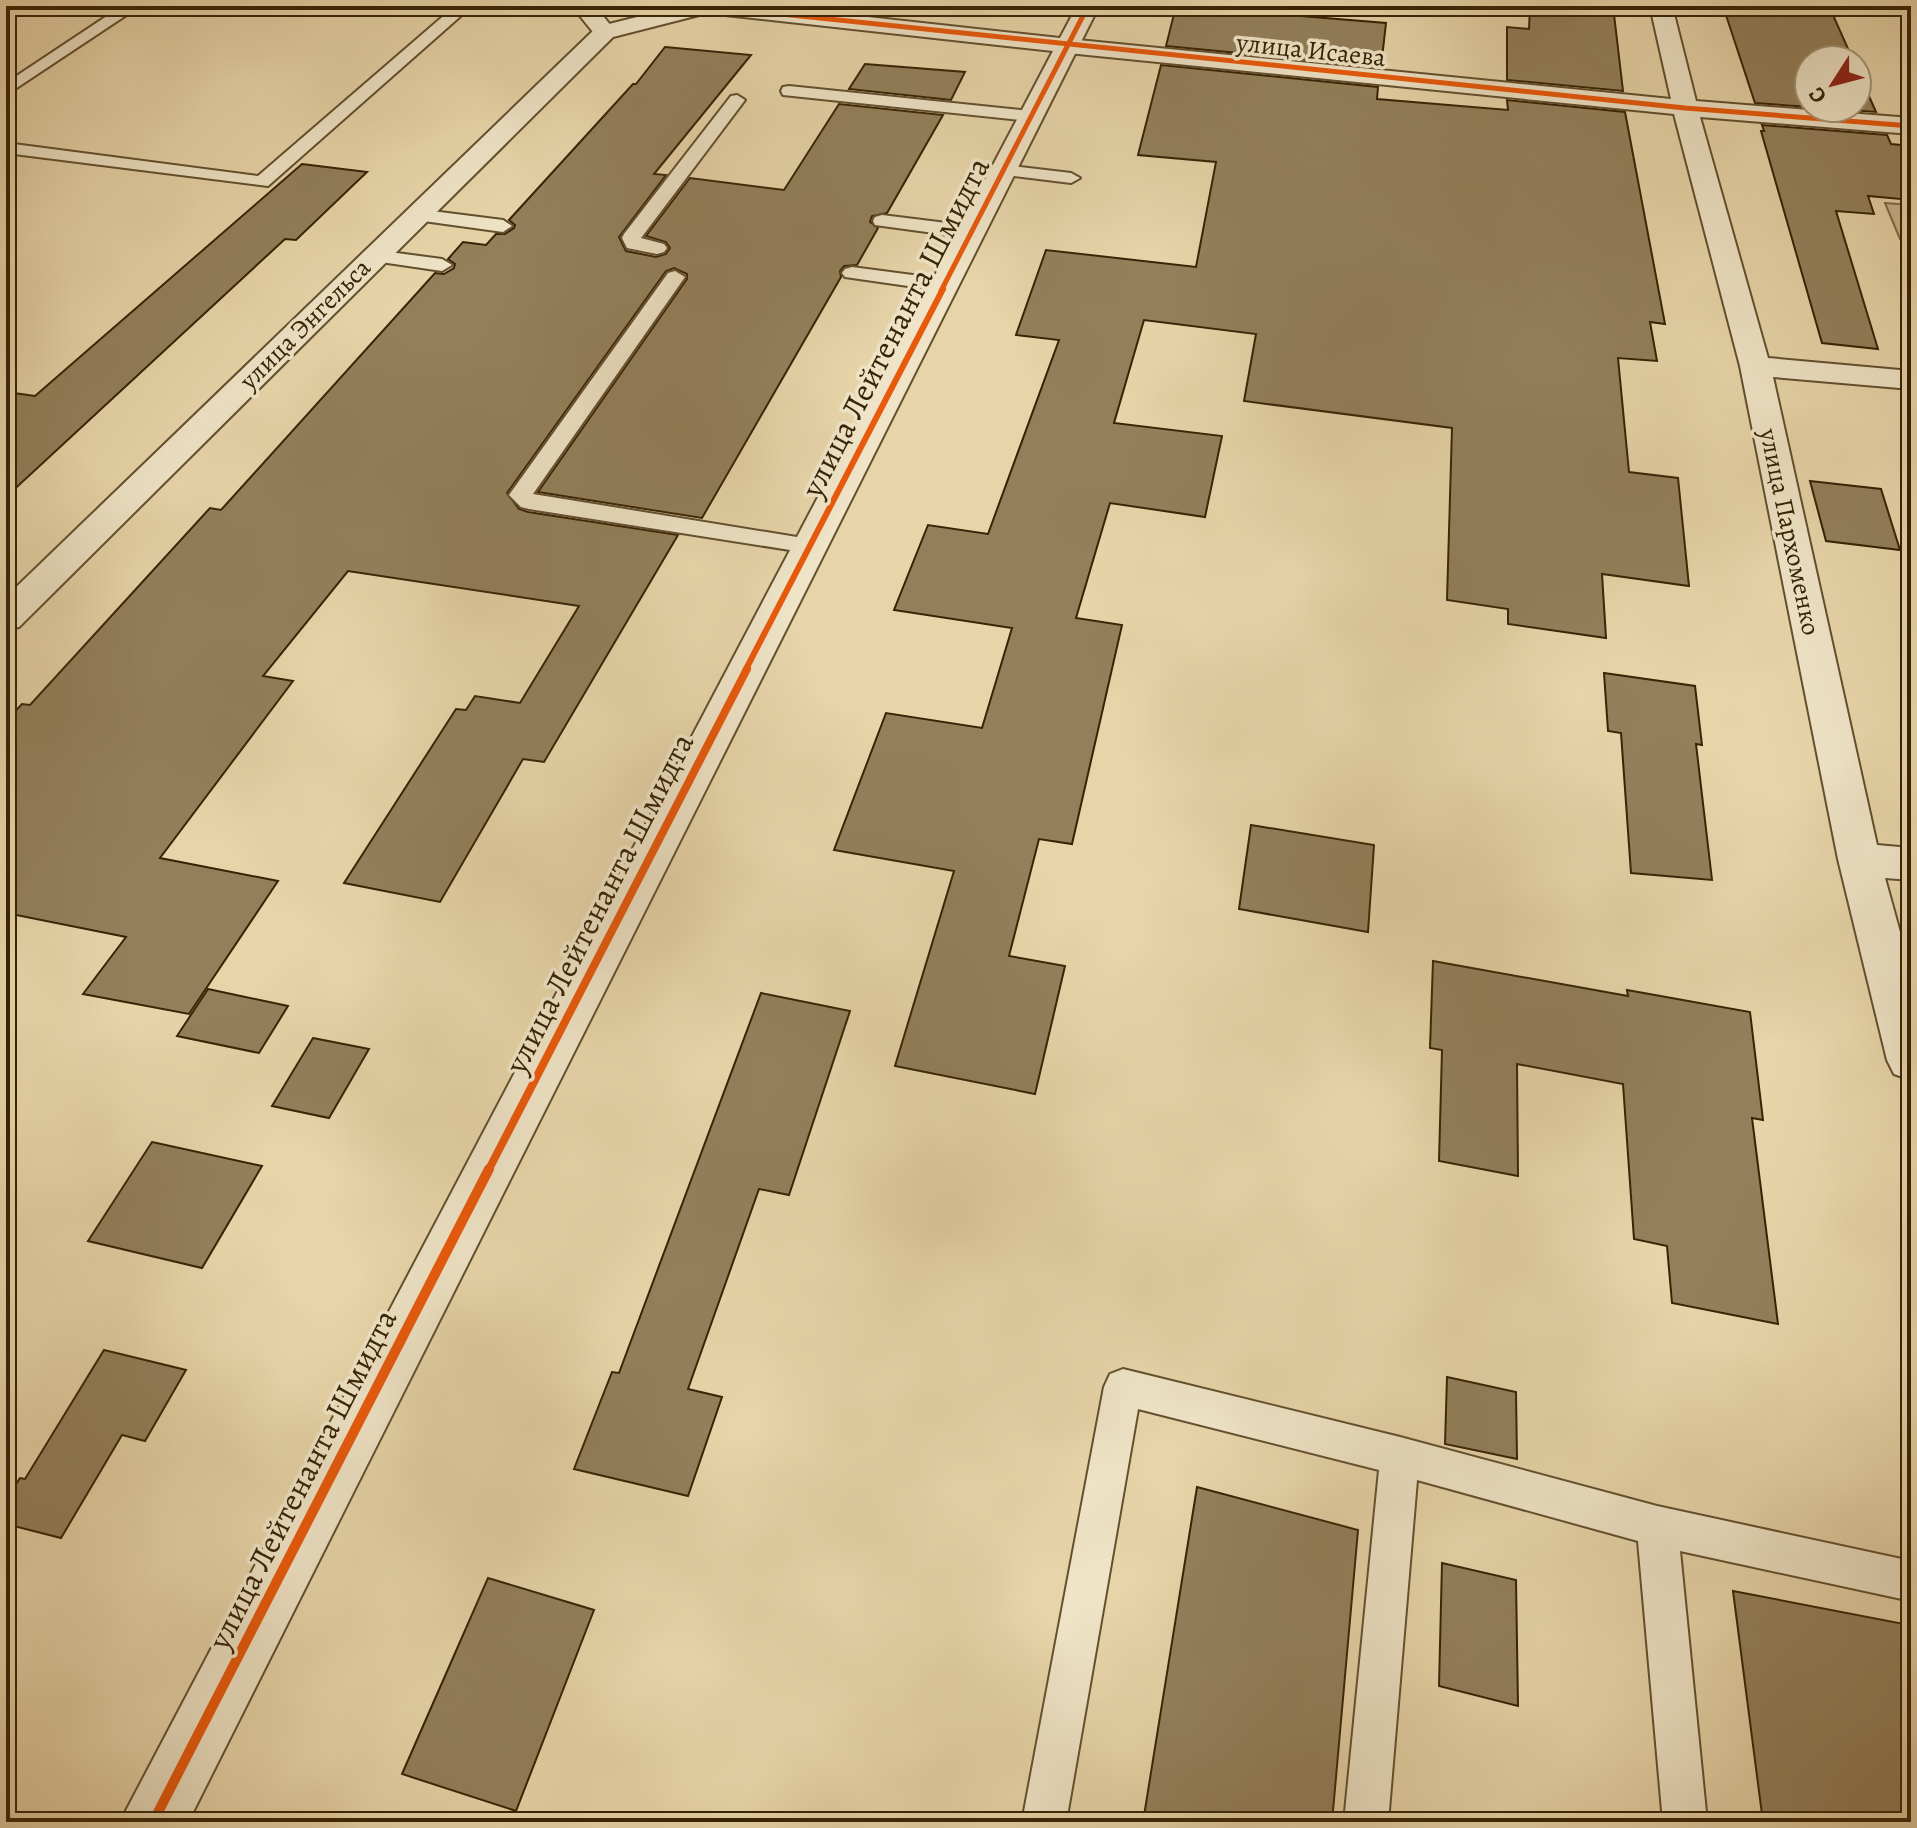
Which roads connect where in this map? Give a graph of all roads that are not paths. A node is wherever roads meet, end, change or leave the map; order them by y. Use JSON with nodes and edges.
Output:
{"nodes":[{"id":1,"x":132,"y":6,"type":"edge"},
{"id":2,"x":464,"y":6,"type":"edge"},
{"id":3,"x":583,"y":6,"type":"edge"},
{"id":4,"x":706,"y":6,"type":"edge"},
{"id":5,"x":1088,"y":6,"type":"edge"},
{"id":6,"x":1661,"y":6,"type":"edge"},
{"id":7,"x":605,"y":32,"type":"junction"},
{"id":8,"x":1068,"y":46,"type":"junction"},
{"id":9,"x":6,"y":90,"type":"edge"},
{"id":10,"x":789,"y":91,"type":"dead end"},
{"id":11,"x":737,"y":100,"type":"dead end"},
{"id":12,"x":1685,"y":108,"type":"junction"},
{"id":13,"x":1031,"y":116,"type":"junction"},
{"id":14,"x":1911,"y":126,"type":"edge"},
{"id":15,"x":6,"y":148,"type":"edge"},
{"id":16,"x":1003,"y":170,"type":"junction"},
{"id":17,"x":1071,"y":178,"type":"dead end"},
{"id":18,"x":416,"y":215,"type":"junction"},
{"id":19,"x":882,"y":221,"type":"dead end"},
{"id":20,"x":503,"y":226,"type":"dead end"},
{"id":21,"x":971,"y":232,"type":"junction"},
{"id":22,"x":657,"y":248,"type":"dead end"},
{"id":23,"x":374,"y":256,"type":"junction"},
{"id":24,"x":442,"y":265,"type":"dead end"},
{"id":25,"x":852,"y":273,"type":"dead end"},
{"id":26,"x":675,"y":277,"type":"dead end"},
{"id":27,"x":943,"y":285,"type":"junction"},
{"id":28,"x":1755,"y":366,"type":"junction"},
{"id":29,"x":1911,"y":380,"type":"edge"},
{"id":30,"x":809,"y":546,"type":"junction"},
{"id":31,"x":6,"y":618,"type":"edge"},
{"id":32,"x":1859,"y":859,"type":"junction"},
{"id":33,"x":1911,"y":864,"type":"edge"},
{"id":34,"x":1911,"y":1060,"type":"edge"},
{"id":35,"x":1400,"y":1456,"type":"junction"},
{"id":36,"x":1657,"y":1526,"type":"junction"},
{"id":37,"x":1911,"y":1581,"type":"edge"},
{"id":38,"x":153,"y":1822,"type":"edge"},
{"id":39,"x":1044,"y":1822,"type":"edge"},
{"id":40,"x":1366,"y":1822,"type":"edge"},
{"id":41,"x":1685,"y":1822,"type":"edge"}],
"edges":[{"from":1,"to":9,"type":"lane"},
{"from":2,"to":15,"type":"lane"},
{"from":3,"to":7,"type":"street"},
{"from":4,"to":7,"type":"street","name":"улица Исаева"},
{"from":4,"to":8,"type":"street","name":"улица Исаева"},
{"from":5,"to":8,"type":"street","name":"улица Лейтенанта Шмидта"},
{"from":6,"to":12,"type":"street","name":"улица Пархоменко"},
{"from":7,"to":18,"type":"street","name":"улица Энгельса"},
{"from":8,"to":12,"type":"street","name":"улица Исаева"},
{"from":8,"to":13,"type":"street","name":"улица Лейтенанта Шмидта"},
{"from":10,"to":13,"type":"lane"},
{"from":11,"to":22,"type":"lane"},
{"from":12,"to":14,"type":"street","name":"улица Исаева"},
{"from":12,"to":28,"type":"street","name":"улица Пархоменко"},
{"from":13,"to":16,"type":"street","name":"улица Лейтенанта Шмидта"},
{"from":16,"to":17,"type":"lane"},
{"from":16,"to":21,"type":"street","name":"улица Лейтенанта Шмидта"},
{"from":18,"to":20,"type":"lane"},
{"from":18,"to":23,"type":"street","name":"улица Энгельса"},
{"from":19,"to":21,"type":"lane"},
{"from":21,"to":27,"type":"street","name":"улица Лейтенанта Шмидта"},
{"from":23,"to":24,"type":"lane"},
{"from":23,"to":31,"type":"street","name":"улица Энгельса"},
{"from":25,"to":27,"type":"lane"},
{"from":26,"to":30,"type":"lane"},
{"from":27,"to":30,"type":"street","name":"улица Лейтенанта Шмидта"},
{"from":28,"to":29,"type":"street"},
{"from":28,"to":32,"type":"street","name":"улица Пархоменко"},
{"from":30,"to":38,"type":"street","name":"улица Лейтенанта Шмидта"},
{"from":32,"to":33,"type":"street"},
{"from":32,"to":34,"type":"street","name":"улица Пархоменко"},
{"from":35,"to":36,"type":"lane"},
{"from":35,"to":39,"type":"lane"},
{"from":35,"to":40,"type":"lane"},
{"from":36,"to":37,"type":"lane"},
{"from":36,"to":41,"type":"lane"}]}
